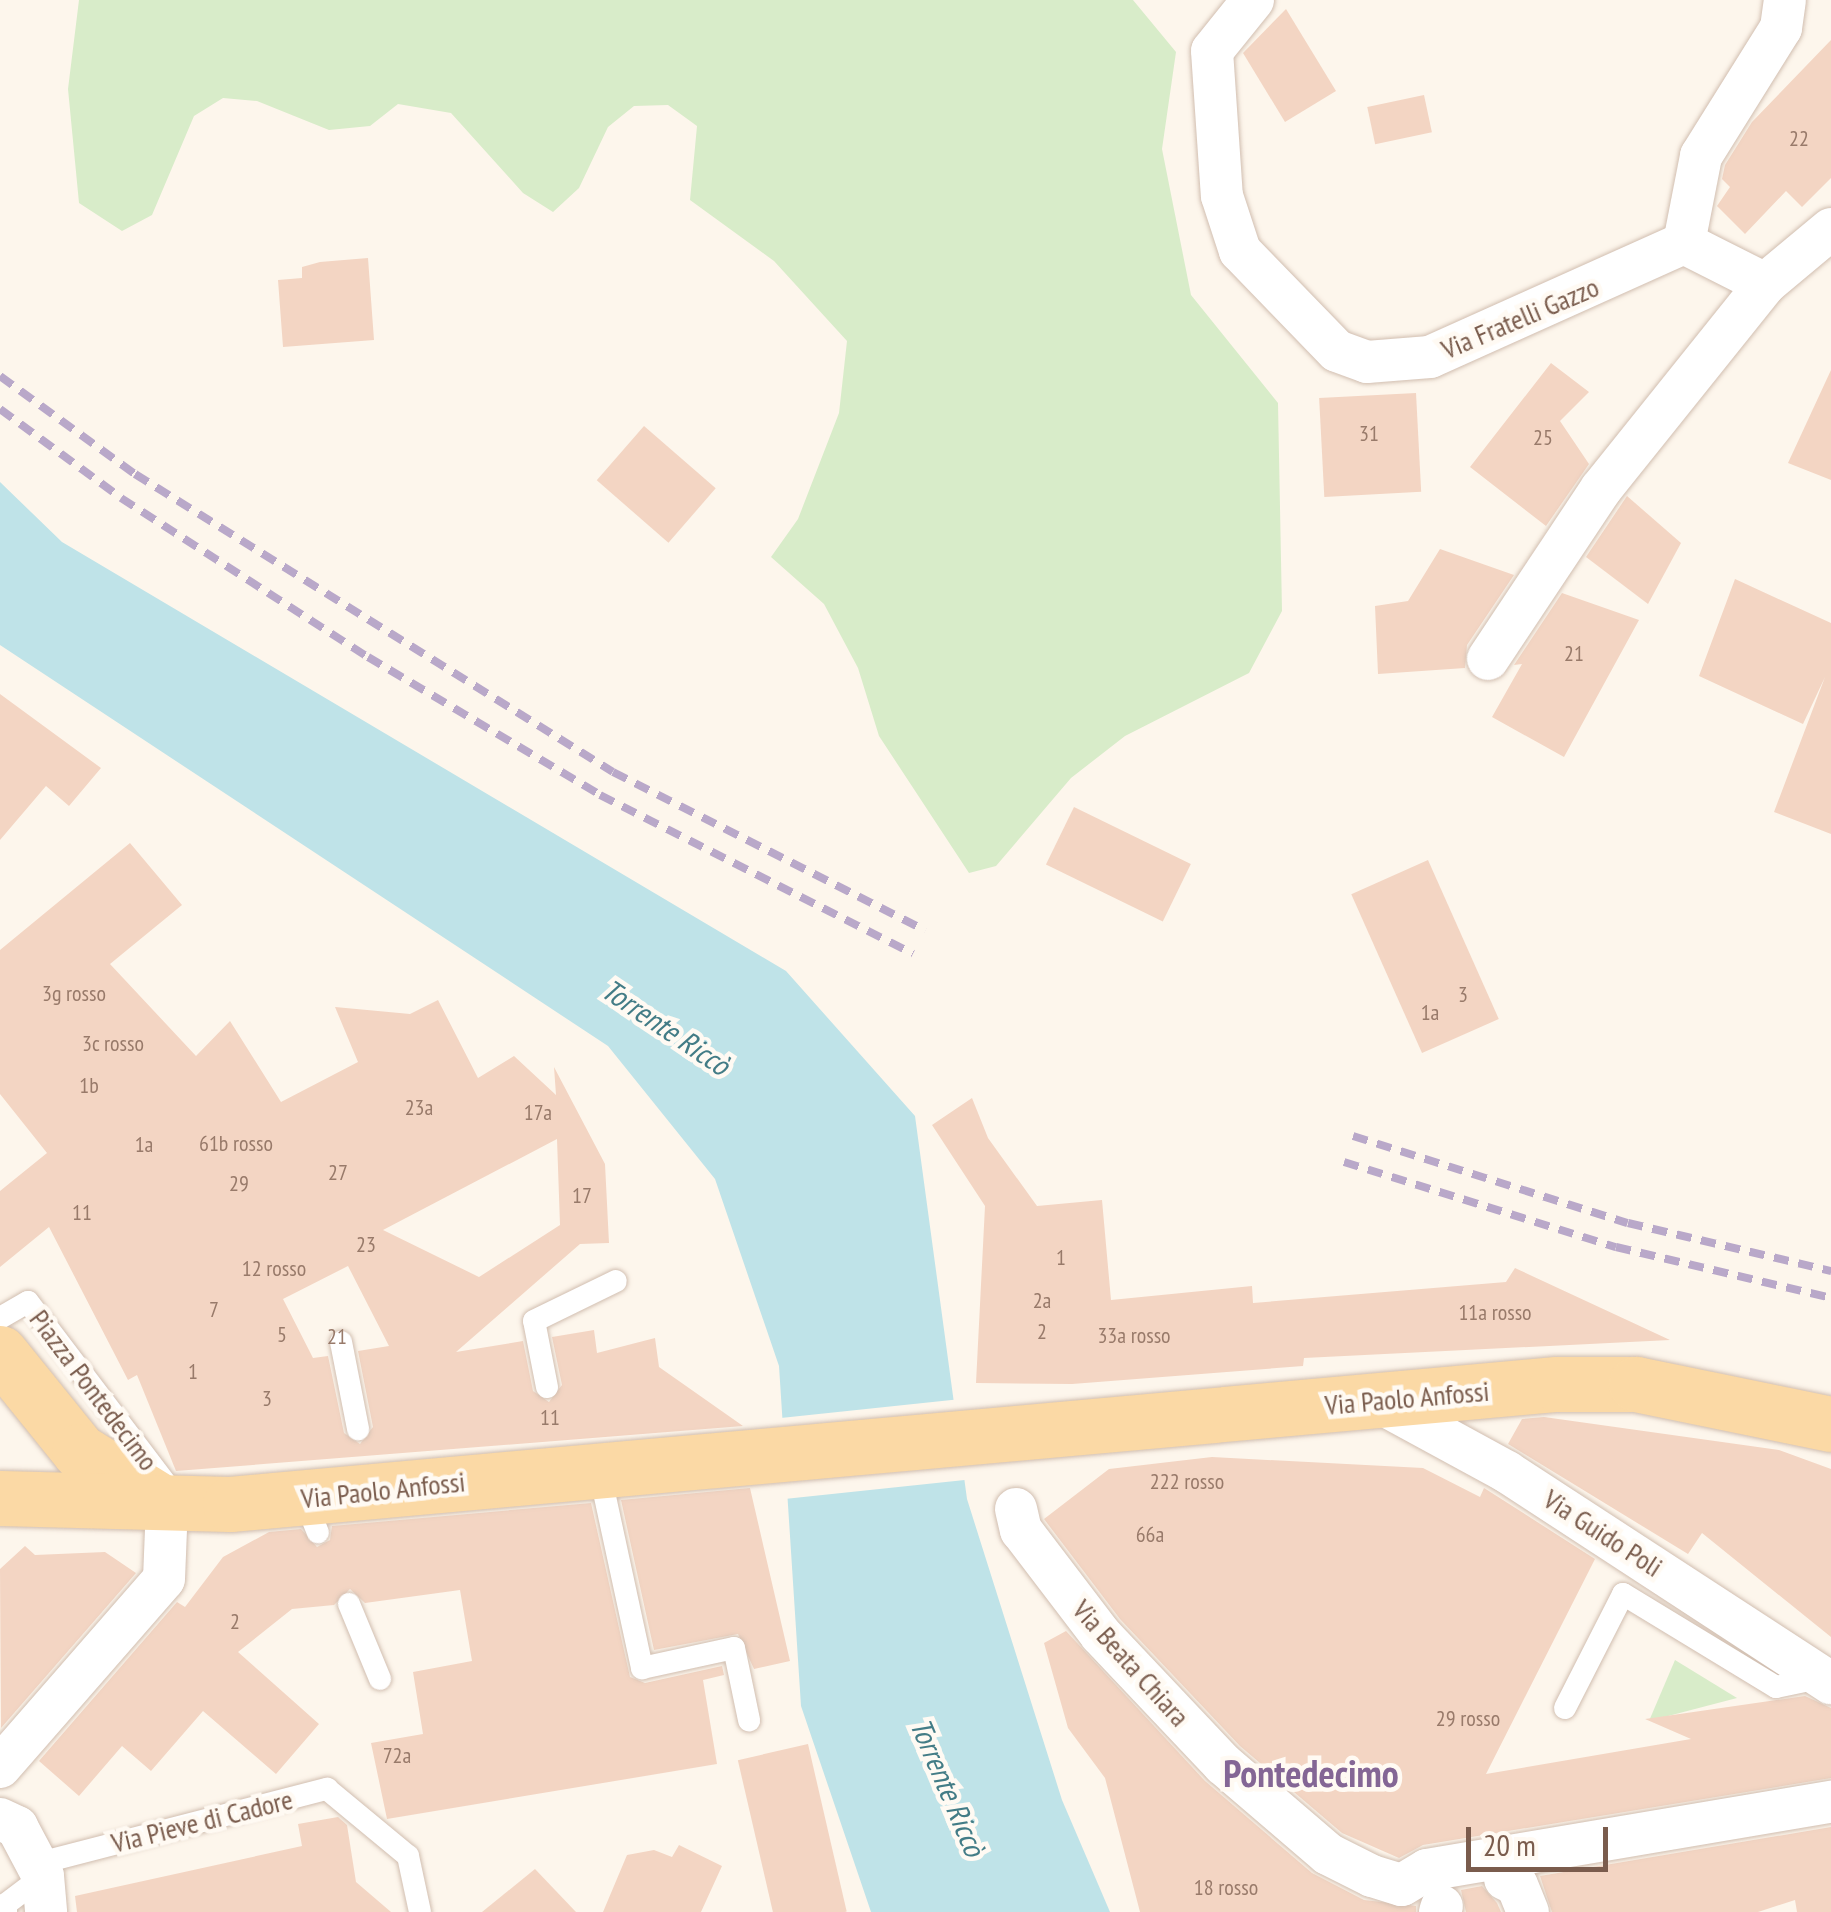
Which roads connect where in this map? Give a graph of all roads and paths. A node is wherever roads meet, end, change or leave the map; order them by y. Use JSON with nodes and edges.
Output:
{"nodes":[{"id":1,"x":1253,"y":0,"type":"edge"},
{"id":2,"x":1785,"y":0,"type":"edge"},
{"id":3,"x":1831,"y":228,"type":"edge"},
{"id":4,"x":1684,"y":243,"type":"junction"},
{"id":5,"x":1765,"y":284,"type":"junction"},
{"id":6,"x":1488,"y":660,"type":"dead end"},
{"id":7,"x":616,"y":1281,"type":"dead end"},
{"id":8,"x":341,"y":1342,"type":"dead end"},
{"id":9,"x":2,"y":1351,"type":"edge"},
{"id":10,"x":547,"y":1387,"type":"dead end"},
{"id":11,"x":1377,"y":1401,"type":"junction"},
{"id":12,"x":1831,"y":1424,"type":"edge"},
{"id":13,"x":358,"y":1428,"type":"dead end"},
{"id":14,"x":68,"y":1465,"type":"junction"},
{"id":15,"x":573,"y":1465,"type":"junction"},
{"id":16,"x":0,"y":1497,"type":"edge"},
{"id":17,"x":173,"y":1504,"type":"junction"},
{"id":18,"x":1016,"y":1509,"type":"dead end"},
{"id":19,"x":348,"y":1604,"type":"dead end"},
{"id":20,"x":380,"y":1678,"type":"dead end"},
{"id":21,"x":1827,"y":1680,"type":"edge"},
{"id":22,"x":1564,"y":1708,"type":"dead end"},
{"id":23,"x":749,"y":1720,"type":"dead end"},
{"id":24,"x":0,"y":1767,"type":"edge"},
{"id":25,"x":1831,"y":1802,"type":"edge"},
{"id":26,"x":0,"y":1820,"type":"edge"},
{"id":27,"x":42,"y":1884,"type":"edge"},
{"id":28,"x":6,"y":1912,"type":"edge"},
{"id":29,"x":420,"y":1912,"type":"edge"}],
"edges":[{"from":1,"to":4,"type":"street","name":"Via Fratelli Gazzo"},
{"from":2,"to":4,"type":"street"},
{"from":3,"to":5,"type":"street"},
{"from":4,"to":5,"type":"street"},
{"from":5,"to":6,"type":"street"},
{"from":7,"to":10,"type":"lane"},
{"from":8,"to":13,"type":"lane"},
{"from":9,"to":14,"type":"main road","name":"Piazza Pontedecimo"},
{"from":9,"to":17,"type":"lane","name":"Piazza Pontedecimo"},
{"from":11,"to":12,"type":"main road","name":"Via Paolo Anfossi"},
{"from":11,"to":15,"type":"main road","name":"Via Paolo Anfossi"},
{"from":11,"to":21,"type":"street","name":"Via Guido Poli"},
{"from":14,"to":16,"type":"lane","name":"Piazza Pontedecimo"},
{"from":14,"to":17,"type":"main road","name":"Piazza Pontedecimo"},
{"from":15,"to":17,"type":"main road","name":"Via Paolo Anfossi"},
{"from":15,"to":23,"type":"lane"},
{"from":16,"to":17,"type":"main road","name":"Piazza Pontedecimo"},
{"from":17,"to":24,"type":"street"},
{"from":18,"to":25,"type":"street","name":"Via Beata Chiara"},
{"from":19,"to":20,"type":"lane"},
{"from":21,"to":22,"type":"lane","name":"Via Guido Poli"},
{"from":26,"to":27,"type":"street"},
{"from":27,"to":28,"type":"lane","name":"Via Pieve di Cadore"},
{"from":27,"to":29,"type":"lane","name":"Via Pieve di Cadore"}]}
